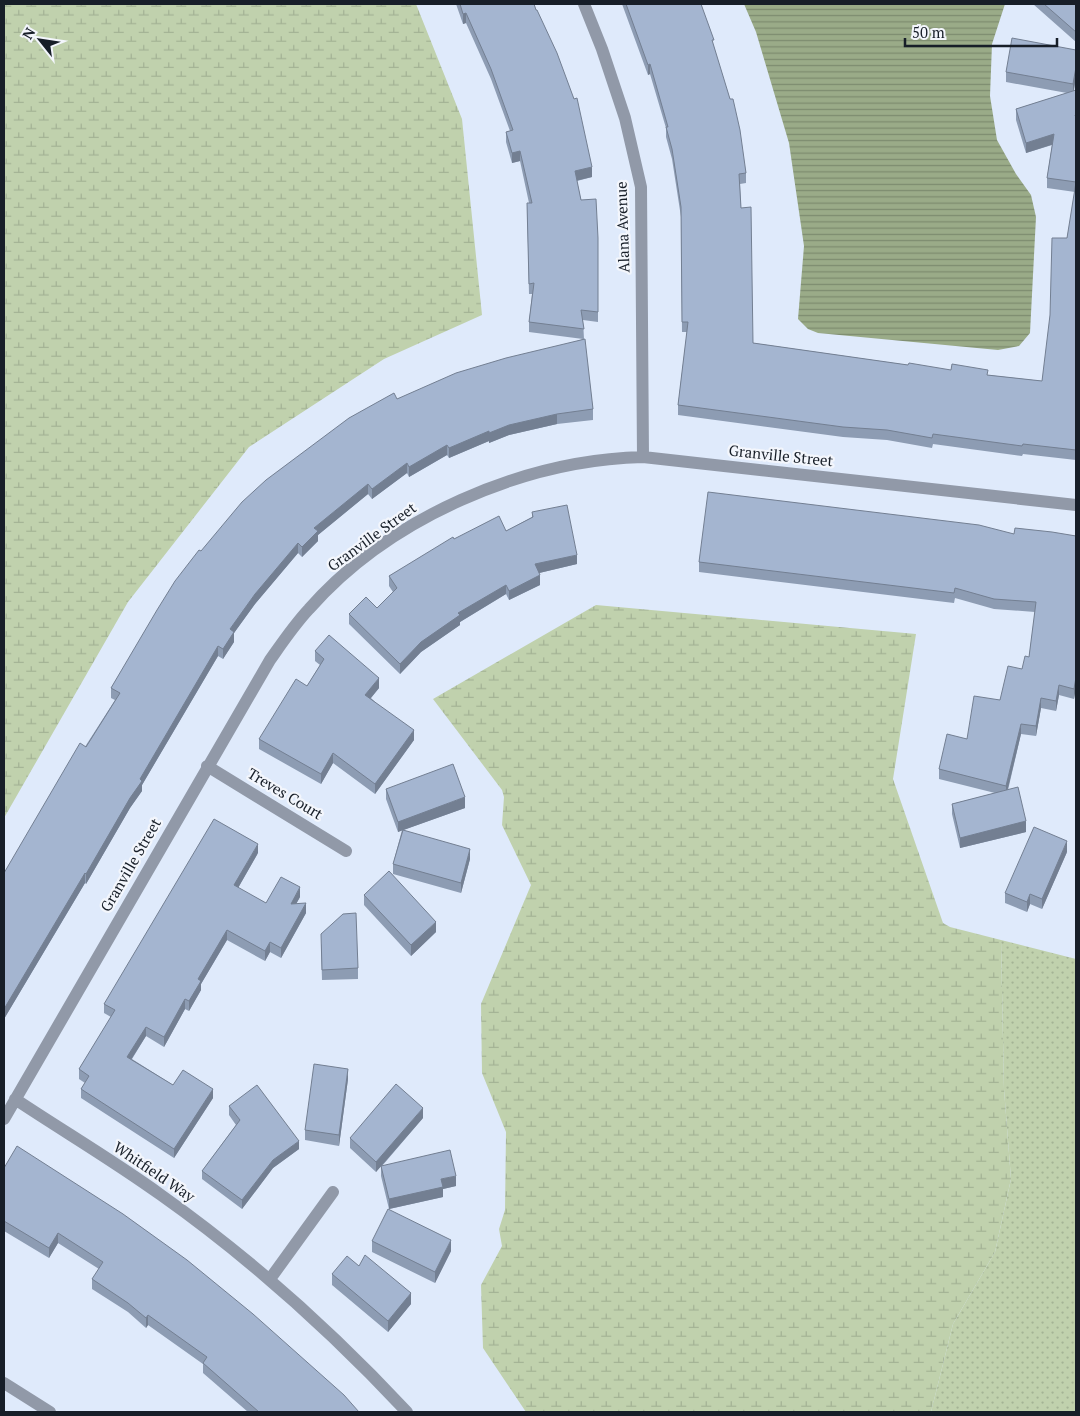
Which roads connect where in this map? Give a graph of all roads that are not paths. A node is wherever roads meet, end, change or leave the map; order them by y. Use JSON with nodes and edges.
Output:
{"nodes":[{"id":1,"x":584,"y":4,"type":"edge"},
{"id":2,"x":643,"y":457,"type":"junction"},
{"id":3,"x":1076,"y":505,"type":"edge"},
{"id":4,"x":207,"y":766,"type":"junction"},
{"id":5,"x":346,"y":851,"type":"dead end"},
{"id":6,"x":15,"y":1099,"type":"junction"},
{"id":7,"x":4,"y":1119,"type":"edge"},
{"id":8,"x":333,"y":1192,"type":"dead end"},
{"id":9,"x":270,"y":1279,"type":"junction"},
{"id":10,"x":4,"y":1383,"type":"edge"},
{"id":11,"x":50,"y":1412,"type":"edge"},
{"id":12,"x":407,"y":1412,"type":"edge"}],
"edges":[{"from":1,"to":2,"type":"street","name":"Alana Avenue"},
{"from":2,"to":3,"type":"street","name":"Granville Street"},
{"from":2,"to":4,"type":"street","name":"Granville Street"},
{"from":4,"to":5,"type":"street","name":"Treves Court"},
{"from":4,"to":6,"type":"street","name":"Granville Street"},
{"from":6,"to":7,"type":"street","name":"Granville Street"},
{"from":6,"to":9,"type":"street","name":"Whitfield Way"},
{"from":8,"to":9,"type":"street"},
{"from":9,"to":12,"type":"street","name":"Whitfield Way"},
{"from":10,"to":11,"type":"street"}]}
